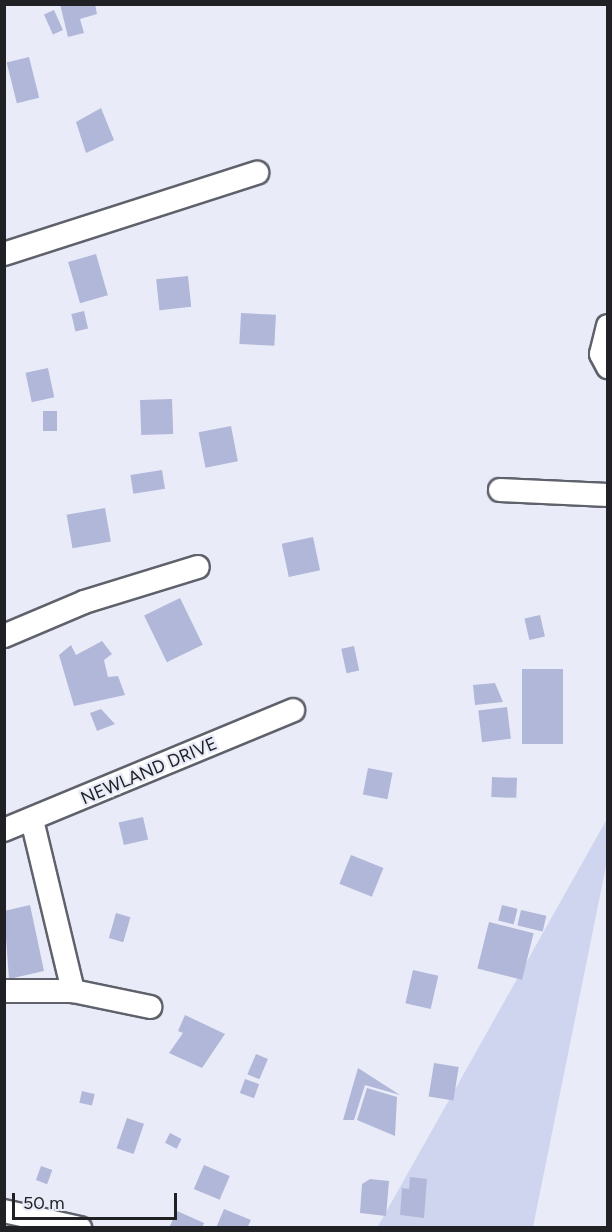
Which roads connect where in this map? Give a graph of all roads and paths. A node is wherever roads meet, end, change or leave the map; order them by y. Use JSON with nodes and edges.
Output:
{"nodes":[{"id":1,"x":257,"y":173,"type":"dead end"},
{"id":2,"x":4,"y":254,"type":"edge"},
{"id":3,"x":608,"y":326,"type":"edge"},
{"id":4,"x":608,"y":367,"type":"edge"},
{"id":5,"x":500,"y":490,"type":"dead end"},
{"id":6,"x":608,"y":495,"type":"edge"},
{"id":7,"x":198,"y":567,"type":"dead end"},
{"id":8,"x":4,"y":636,"type":"edge"},
{"id":9,"x":293,"y":710,"type":"dead end"},
{"id":10,"x":32,"y":820,"type":"junction"},
{"id":11,"x":4,"y":830,"type":"edge"},
{"id":12,"x":4,"y":991,"type":"edge"},
{"id":13,"x":73,"y":991,"type":"junction"},
{"id":14,"x":150,"y":1007,"type":"dead end"},
{"id":15,"x":4,"y":1211,"type":"edge"},
{"id":16,"x":80,"y":1227,"type":"edge"}],
"edges":[{"from":1,"to":2,"type":"street"},
{"from":3,"to":4,"type":"street"},
{"from":5,"to":6,"type":"street"},
{"from":7,"to":8,"type":"street"},
{"from":9,"to":10,"type":"street","name":"NEWLAND DRIVE"},
{"from":10,"to":11,"type":"street","name":"NEWLAND DRIVE"},
{"from":10,"to":13,"type":"street"},
{"from":12,"to":13,"type":"street"},
{"from":13,"to":14,"type":"street"},
{"from":15,"to":16,"type":"street"}]}
